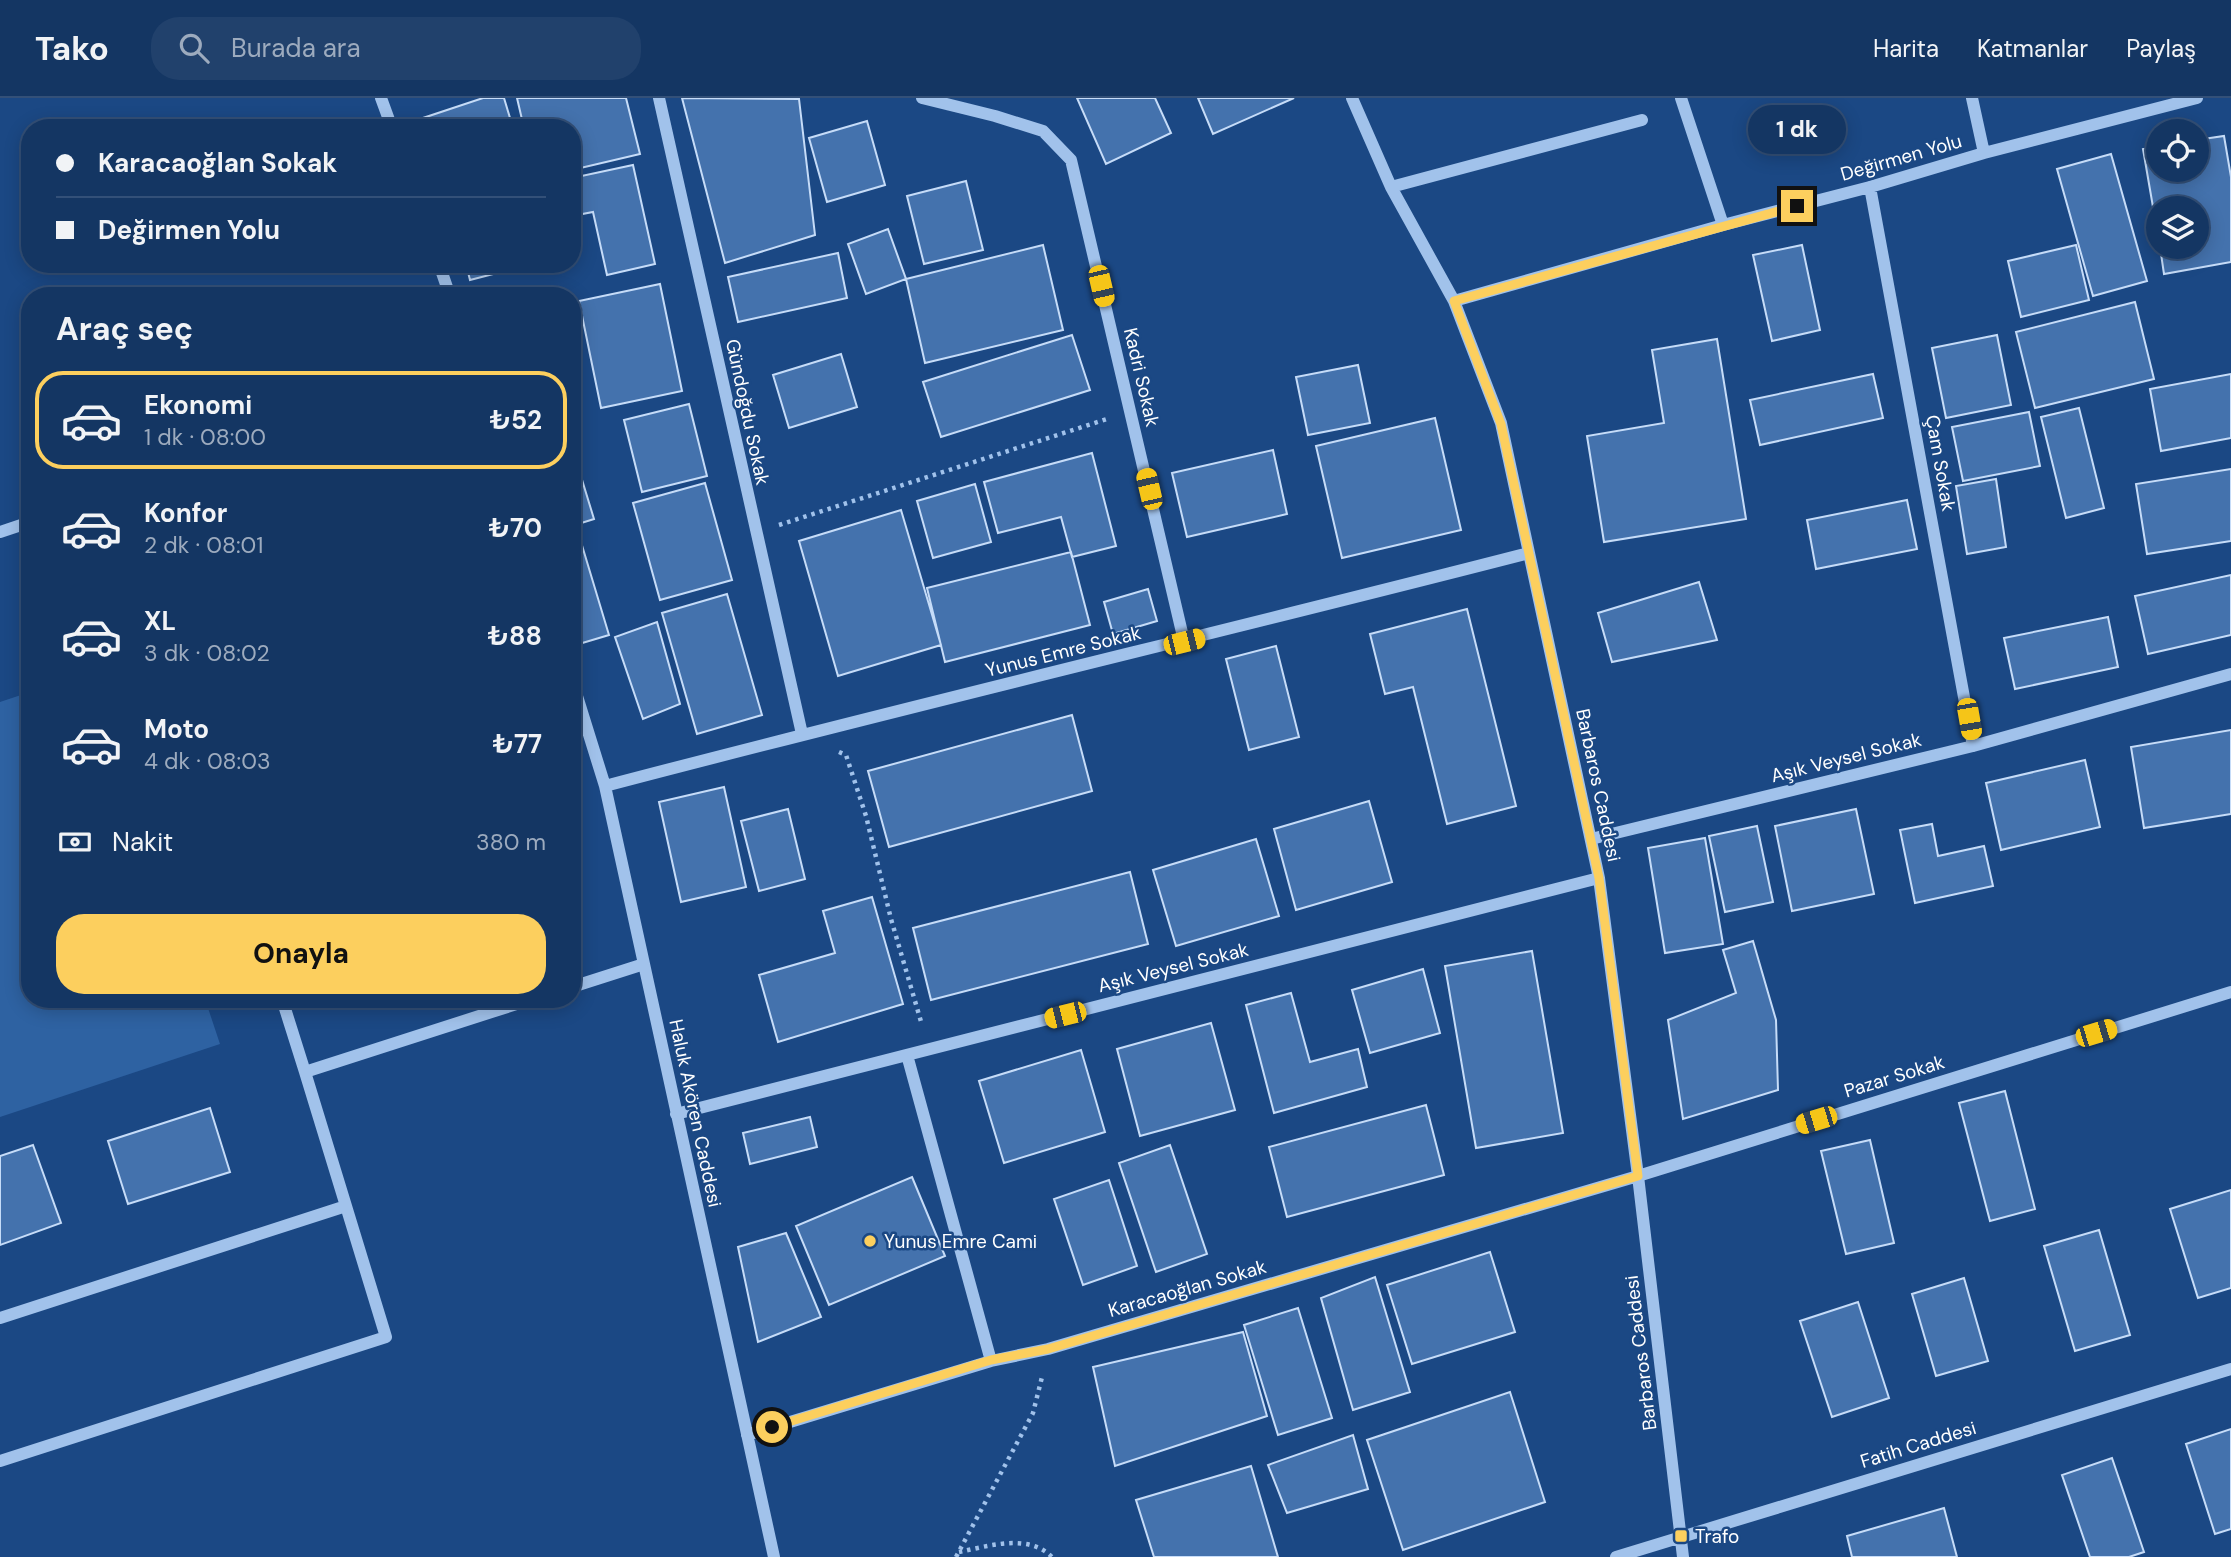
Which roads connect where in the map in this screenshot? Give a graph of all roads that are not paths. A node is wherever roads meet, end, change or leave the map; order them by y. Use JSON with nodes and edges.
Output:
{"nodes":[{"id":1,"x":381,"y":98,"type":"edge"},
{"id":2,"x":659,"y":98,"type":"edge"},
{"id":3,"x":922,"y":98,"type":"edge"},
{"id":4,"x":1352,"y":98,"type":"edge"},
{"id":5,"x":1681,"y":98,"type":"edge"},
{"id":6,"x":1972,"y":98,"type":"edge"},
{"id":7,"x":2197,"y":98,"type":"edge"},
{"id":8,"x":389,"y":119,"type":"edge"},
{"id":9,"x":1642,"y":120,"type":"dead end"},
{"id":10,"x":1984,"y":153,"type":"junction"},
{"id":11,"x":1391,"y":187,"type":"junction"},
{"id":12,"x":1870,"y":187,"type":"junction"},
{"id":13,"x":1723,"y":225,"type":"junction"},
{"id":14,"x":1454,"y":301,"type":"junction"},
{"id":15,"x":21,"y":525,"type":"edge"},
{"id":16,"x":0,"y":532,"type":"edge"},
{"id":17,"x":1530,"y":553,"type":"junction"},
{"id":18,"x":1184,"y":642,"type":"junction"},
{"id":19,"x":2231,"y":674,"type":"edge"},
{"id":20,"x":581,"y":708,"type":"edge"},
{"id":21,"x":802,"y":734,"type":"junction"},
{"id":22,"x":1973,"y":746,"type":"junction"},
{"id":23,"x":606,"y":786,"type":"junction"},
{"id":24,"x":1591,"y":839,"type":"junction"},
{"id":25,"x":1599,"y":878,"type":"junction"},
{"id":26,"x":644,"y":964,"type":"junction"},
{"id":27,"x":581,"y":983,"type":"edge"},
{"id":28,"x":2231,"y":992,"type":"edge"},
{"id":29,"x":285,"y":1008,"type":"edge"},
{"id":30,"x":504,"y":1008,"type":"edge"},
{"id":31,"x":907,"y":1055,"type":"junction"},
{"id":32,"x":305,"y":1072,"type":"junction"},
{"id":33,"x":676,"y":1114,"type":"junction"},
{"id":34,"x":1638,"y":1176,"type":"junction"},
{"id":35,"x":346,"y":1206,"type":"junction"},
{"id":36,"x":0,"y":1318,"type":"edge"},
{"id":37,"x":991,"y":1360,"type":"junction"},
{"id":38,"x":2231,"y":1369,"type":"edge"},
{"id":39,"x":747,"y":1435,"type":"junction"},
{"id":40,"x":0,"y":1461,"type":"edge"},
{"id":41,"x":1681,"y":1536,"type":"junction"},
{"id":42,"x":774,"y":1557,"type":"edge"},
{"id":43,"x":1616,"y":1557,"type":"edge"},
{"id":44,"x":1683,"y":1557,"type":"edge"}],
"edges":[{"from":1,"to":8,"type":"street"},
{"from":2,"to":21,"type":"street","name":"Gündoğdu Sokak"},
{"from":3,"to":18,"type":"street","name":"Kadri Sokak"},
{"from":4,"to":11,"type":"street","name":"Barbaros Caddesi"},
{"from":5,"to":13,"type":"street"},
{"from":6,"to":10,"type":"street"},
{"from":7,"to":10,"type":"street","name":"Değirmen Yolu"},
{"from":9,"to":11,"type":"street"},
{"from":10,"to":12,"type":"street","name":"Değirmen Yolu"},
{"from":11,"to":14,"type":"street","name":"Barbaros Caddesi"},
{"from":12,"to":13,"type":"street","name":"Değirmen Yolu"},
{"from":12,"to":22,"type":"street","name":"Çam Sokak"},
{"from":13,"to":14,"type":"street","name":"Değirmen Yolu"},
{"from":14,"to":17,"type":"street","name":"Barbaros Caddesi"},
{"from":15,"to":16,"type":"street"},
{"from":17,"to":18,"type":"street","name":"Yunus Emre Sokak"},
{"from":17,"to":24,"type":"street","name":"Barbaros Caddesi"},
{"from":18,"to":21,"type":"street","name":"Yunus Emre Sokak"},
{"from":19,"to":22,"type":"street","name":"Aşık Veysel Sokak"},
{"from":20,"to":23,"type":"street","name":"Haluk Akören Caddesi"},
{"from":21,"to":23,"type":"street","name":"Yunus Emre Sokak"},
{"from":22,"to":24,"type":"street","name":"Aşık Veysel Sokak"},
{"from":23,"to":26,"type":"street","name":"Haluk Akören Caddesi"},
{"from":24,"to":25,"type":"street","name":"Barbaros Caddesi"},
{"from":25,"to":31,"type":"street","name":"Aşık Veysel Sokak"},
{"from":25,"to":34,"type":"street","name":"Barbaros Caddesi"},
{"from":26,"to":27,"type":"street"},
{"from":26,"to":33,"type":"street","name":"Haluk Akören Caddesi"},
{"from":28,"to":34,"type":"street","name":"Pazar Sokak"},
{"from":29,"to":32,"type":"street"},
{"from":30,"to":32,"type":"street"},
{"from":31,"to":33,"type":"street","name":"Aşık Veysel Sokak"},
{"from":31,"to":37,"type":"street"},
{"from":32,"to":35,"type":"street"},
{"from":33,"to":39,"type":"street","name":"Haluk Akören Caddesi"},
{"from":34,"to":37,"type":"street","name":"Karacaoğlan Sokak"},
{"from":34,"to":41,"type":"street","name":"Barbaros Caddesi"},
{"from":35,"to":36,"type":"street"},
{"from":35,"to":40,"type":"street"},
{"from":37,"to":39,"type":"street","name":"Karacaoğlan Sokak"},
{"from":38,"to":41,"type":"street","name":"Fatih Caddesi"},
{"from":39,"to":42,"type":"street","name":"Haluk Akören Caddesi"},
{"from":41,"to":43,"type":"street","name":"Fatih Caddesi"},
{"from":41,"to":44,"type":"street","name":"Barbaros Caddesi"}]}
